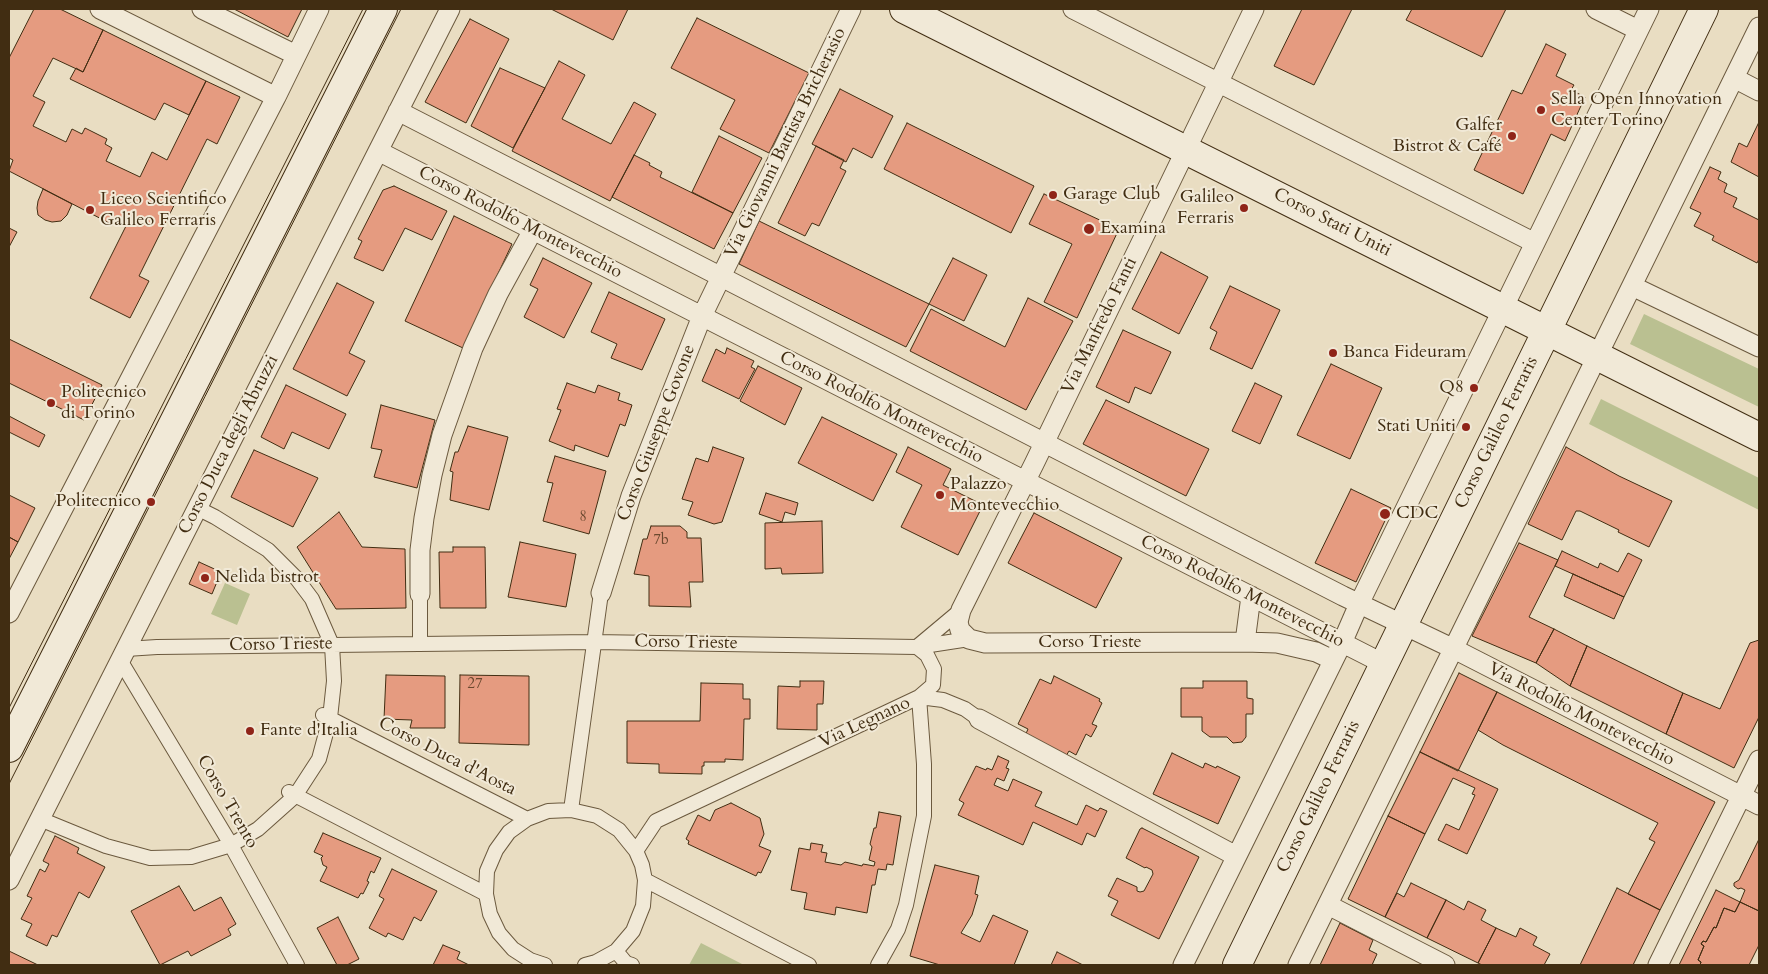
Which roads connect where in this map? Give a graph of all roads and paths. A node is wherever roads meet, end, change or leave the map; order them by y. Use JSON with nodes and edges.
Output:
{"nodes":[{"id":1,"x":100,"y":9,"type":"edge"},
{"id":2,"x":202,"y":9,"type":"edge"},
{"id":3,"x":319,"y":9,"type":"edge"},
{"id":4,"x":383,"y":9,"type":"edge"},
{"id":5,"x":450,"y":9,"type":"edge"},
{"id":6,"x":852,"y":9,"type":"edge"},
{"id":7,"x":904,"y":9,"type":"edge"},
{"id":8,"x":1073,"y":9,"type":"edge"},
{"id":9,"x":1254,"y":9,"type":"edge"},
{"id":10,"x":1596,"y":9,"type":"edge"},
{"id":11,"x":1649,"y":9,"type":"edge"},
{"id":12,"x":1704,"y":9,"type":"edge"},
{"id":13,"x":1759,"y":27,"type":"edge"},
{"id":14,"x":1638,"y":30,"type":"junction"},
{"id":15,"x":296,"y":55,"type":"junction"},
{"id":16,"x":1734,"y":78,"type":"junction"},
{"id":17,"x":1218,"y":83,"type":"junction"},
{"id":18,"x":1759,"y":91,"type":"edge"},
{"id":19,"x":276,"y":97,"type":"junction"},
{"id":20,"x":398,"y":111,"type":"junction"},
{"id":21,"x":1185,"y":150,"type":"junction"},
{"id":22,"x":378,"y":151,"type":"junction"},
{"id":23,"x":533,"y":230,"type":"junction"},
{"id":24,"x":1535,"y":243,"type":"junction"},
{"id":25,"x":720,"y":277,"type":"junction"},
{"id":26,"x":1632,"y":286,"type":"junction"},
{"id":27,"x":1503,"y":309,"type":"junction"},
{"id":28,"x":702,"y":316,"type":"junction"},
{"id":29,"x":1547,"y":331,"type":"junction"},
{"id":30,"x":1759,"y":347,"type":"edge"},
{"id":31,"x":1597,"y":356,"type":"junction"},
{"id":32,"x":1759,"y":437,"type":"edge"},
{"id":33,"x":1043,"y":443,"type":"junction"},
{"id":34,"x":1024,"y":481,"type":"junction"},
{"id":35,"x":197,"y":508,"type":"junction"},
{"id":36,"x":601,"y":593,"type":"joint"},
{"id":37,"x":420,"y":594,"type":"joint"},
{"id":38,"x":1250,"y":596,"type":"junction"},
{"id":39,"x":1359,"y":604,"type":"junction"},
{"id":40,"x":961,"y":610,"type":"junction"},
{"id":41,"x":9,"y":613,"type":"edge"},
{"id":42,"x":1403,"y":625,"type":"junction"},
{"id":43,"x":969,"y":639,"type":"junction"},
{"id":44,"x":593,"y":642,"type":"junction"},
{"id":45,"x":1245,"y":642,"type":"junction"},
{"id":46,"x":1342,"y":643,"type":"junction"},
{"id":47,"x":420,"y":644,"type":"junction"},
{"id":48,"x":332,"y":645,"type":"junction"},
{"id":49,"x":917,"y":647,"type":"junction"},
{"id":50,"x":1454,"y":650,"type":"junction"},
{"id":51,"x":123,"y":654,"type":"junction"},
{"id":52,"x":1333,"y":660,"type":"junction"},
{"id":53,"x":1384,"y":664,"type":"junction"},
{"id":54,"x":919,"y":698,"type":"junction"},
{"id":55,"x":326,"y":716,"type":"junction"},
{"id":56,"x":979,"y":719,"type":"joint"},
{"id":57,"x":9,"y":748,"type":"edge"},
{"id":58,"x":1759,"y":760,"type":"edge"},
{"id":59,"x":291,"y":793,"type":"junction"},
{"id":60,"x":1741,"y":796,"type":"junction"},
{"id":61,"x":1759,"y":805,"type":"edge"},
{"id":62,"x":571,"y":810,"type":"junction"},
{"id":63,"x":40,"y":819,"type":"junction"},
{"id":64,"x":528,"y":819,"type":"junction"},
{"id":65,"x":231,"y":845,"type":"junction"},
{"id":66,"x":636,"y":851,"type":"junction"},
{"id":67,"x":1236,"y":856,"type":"junction"},
{"id":68,"x":9,"y":880,"type":"edge"},
{"id":69,"x":645,"y":880,"type":"junction"},
{"id":70,"x":486,"y":894,"type":"junction"},
{"id":71,"x":1328,"y":905,"type":"junction"},
{"id":72,"x":616,"y":951,"type":"junction"},
{"id":73,"x":529,"y":963,"type":"edge"},
{"id":74,"x":297,"y":965,"type":"edge"},
{"id":75,"x":545,"y":965,"type":"edge"},
{"id":76,"x":585,"y":965,"type":"edge"},
{"id":77,"x":632,"y":965,"type":"edge"},
{"id":78,"x":809,"y":965,"type":"edge"},
{"id":79,"x":878,"y":965,"type":"edge"},
{"id":80,"x":1183,"y":965,"type":"edge"},
{"id":81,"x":1237,"y":965,"type":"edge"},
{"id":82,"x":1298,"y":965,"type":"edge"},
{"id":83,"x":1445,"y":965,"type":"edge"},
{"id":84,"x":1658,"y":965,"type":"edge"}],
"edges":[{"from":1,"to":19,"type":"street"},
{"from":2,"to":15,"type":"street"},
{"from":3,"to":15,"type":"street"},
{"from":4,"to":57,"type":"main road"},
{"from":5,"to":20,"type":"street","name":"Corso Duca degli Abruzzi"},
{"from":6,"to":25,"type":"street","name":"Via Giovanni Battista Bricherasio"},
{"from":7,"to":21,"type":"main road","name":"Corso Stati Uniti"},
{"from":8,"to":17,"type":"street"},
{"from":9,"to":17,"type":"street","name":"Via Manfredo Fanti"},
{"from":10,"to":14,"type":"street"},
{"from":11,"to":14,"type":"street"},
{"from":12,"to":29,"type":"main road","name":"Corso Galileo Ferraris"},
{"from":13,"to":16,"type":"street"},
{"from":14,"to":24,"type":"street"},
{"from":15,"to":19,"type":"street"},
{"from":16,"to":18,"type":"street"},
{"from":16,"to":26,"type":"street"},
{"from":17,"to":21,"type":"street","name":"Via Manfredo Fanti"},
{"from":17,"to":24,"type":"street"},
{"from":19,"to":41,"type":"street"},
{"from":20,"to":22,"type":"street","name":"Corso Duca degli Abruzzi"},
{"from":20,"to":25,"type":"street"},
{"from":21,"to":27,"type":"main road","name":"Corso Stati Uniti"},
{"from":21,"to":33,"type":"street","name":"Via Manfredo Fanti"},
{"from":22,"to":23,"type":"street","name":"Corso Rodolfo Montevecchio"},
{"from":22,"to":35,"type":"street","name":"Corso Duca degli Abruzzi"},
{"from":23,"to":28,"type":"street","name":"Corso Rodolfo Montevecchio"},
{"from":23,"to":37,"type":"street"},
{"from":24,"to":27,"type":"street"},
{"from":25,"to":28,"type":"street","name":"Corso Giuseppe Govone"},
{"from":25,"to":33,"type":"street"},
{"from":26,"to":30,"type":"street"},
{"from":26,"to":31,"type":"street"},
{"from":27,"to":29,"type":"main road","name":"Corso Stati Uniti"},
{"from":27,"to":39,"type":"street"},
{"from":28,"to":34,"type":"street","name":"Corso Rodolfo Montevecchio"},
{"from":28,"to":36,"type":"street","name":"Corso Giuseppe Govone"},
{"from":29,"to":31,"type":"main road","name":"Corso Stati Uniti"},
{"from":29,"to":42,"type":"main road","name":"Corso Galileo Ferraris"},
{"from":31,"to":32,"type":"main road","name":"Corso Stati Uniti"},
{"from":31,"to":50,"type":"street"},
{"from":33,"to":34,"type":"street","name":"Via Manfredo Fanti"},
{"from":33,"to":39,"type":"street"},
{"from":34,"to":38,"type":"street","name":"Corso Rodolfo Montevecchio"},
{"from":34,"to":40,"type":"street","name":"Via Manfredo Fanti"},
{"from":35,"to":48,"type":"street"},
{"from":35,"to":51,"type":"street","name":"Corso Duca degli Abruzzi"},
{"from":36,"to":44,"type":"street"},
{"from":37,"to":47,"type":"street"},
{"from":38,"to":45,"type":"street"},
{"from":38,"to":46,"type":"street","name":"Corso Rodolfo Montevecchio"},
{"from":39,"to":42,"type":"street"},
{"from":39,"to":46,"type":"street"},
{"from":40,"to":43,"type":"street"},
{"from":40,"to":49,"type":"street"},
{"from":42,"to":50,"type":"street","name":"Via Rodolfo Montevecchio"},
{"from":42,"to":53,"type":"main road","name":"Corso Galileo Ferraris"},
{"from":43,"to":45,"type":"street","name":"Corso Trieste"},
{"from":43,"to":49,"type":"street","name":"Corso Trieste"},
{"from":44,"to":47,"type":"street","name":"Corso Trieste"},
{"from":44,"to":49,"type":"street","name":"Corso Trieste"},
{"from":44,"to":62,"type":"street"},
{"from":45,"to":52,"type":"street","name":"Corso Trieste"},
{"from":46,"to":52,"type":"street"},
{"from":46,"to":53,"type":"street","name":"Corso Rodolfo Montevecchio"},
{"from":47,"to":48,"type":"street","name":"Corso Trieste"},
{"from":48,"to":51,"type":"street","name":"Corso Trieste"},
{"from":48,"to":55,"type":"street"},
{"from":49,"to":54,"type":"street"},
{"from":50,"to":60,"type":"street","name":"Via Rodolfo Montevecchio"},
{"from":50,"to":71,"type":"street"},
{"from":51,"to":63,"type":"street","name":"Corso Duca degli Abruzzi"},
{"from":51,"to":65,"type":"street","name":"Corso Trento"},
{"from":52,"to":67,"type":"street"},
{"from":53,"to":81,"type":"main road","name":"Corso Galileo Ferraris"},
{"from":54,"to":56,"type":"street","name":"Via Legnano"},
{"from":54,"to":66,"type":"street","name":"Via Legnano"},
{"from":54,"to":79,"type":"street"},
{"from":55,"to":59,"type":"street"},
{"from":55,"to":64,"type":"street","name":"Corso Duca d'Aosta"},
{"from":56,"to":67,"type":"street","name":"Via Legnano"},
{"from":58,"to":60,"type":"street"},
{"from":59,"to":65,"type":"street"},
{"from":59,"to":70,"type":"street"},
{"from":60,"to":61,"type":"street","name":"Via Rodolfo Montevecchio"},
{"from":60,"to":84,"type":"street"},
{"from":62,"to":64,"type":"street"},
{"from":62,"to":66,"type":"street"},
{"from":63,"to":65,"type":"street"},
{"from":63,"to":68,"type":"street","name":"Corso Duca degli Abruzzi"},
{"from":64,"to":70,"type":"street"},
{"from":65,"to":74,"type":"street","name":"Corso Trento"},
{"from":66,"to":69,"type":"street"},
{"from":67,"to":80,"type":"street"},
{"from":69,"to":72,"type":"street"},
{"from":69,"to":78,"type":"street"},
{"from":70,"to":73,"type":"street"},
{"from":71,"to":82,"type":"street"},
{"from":71,"to":83,"type":"street"},
{"from":72,"to":76,"type":"street"},
{"from":72,"to":77,"type":"street"},
{"from":73,"to":75,"type":"street"}]}
